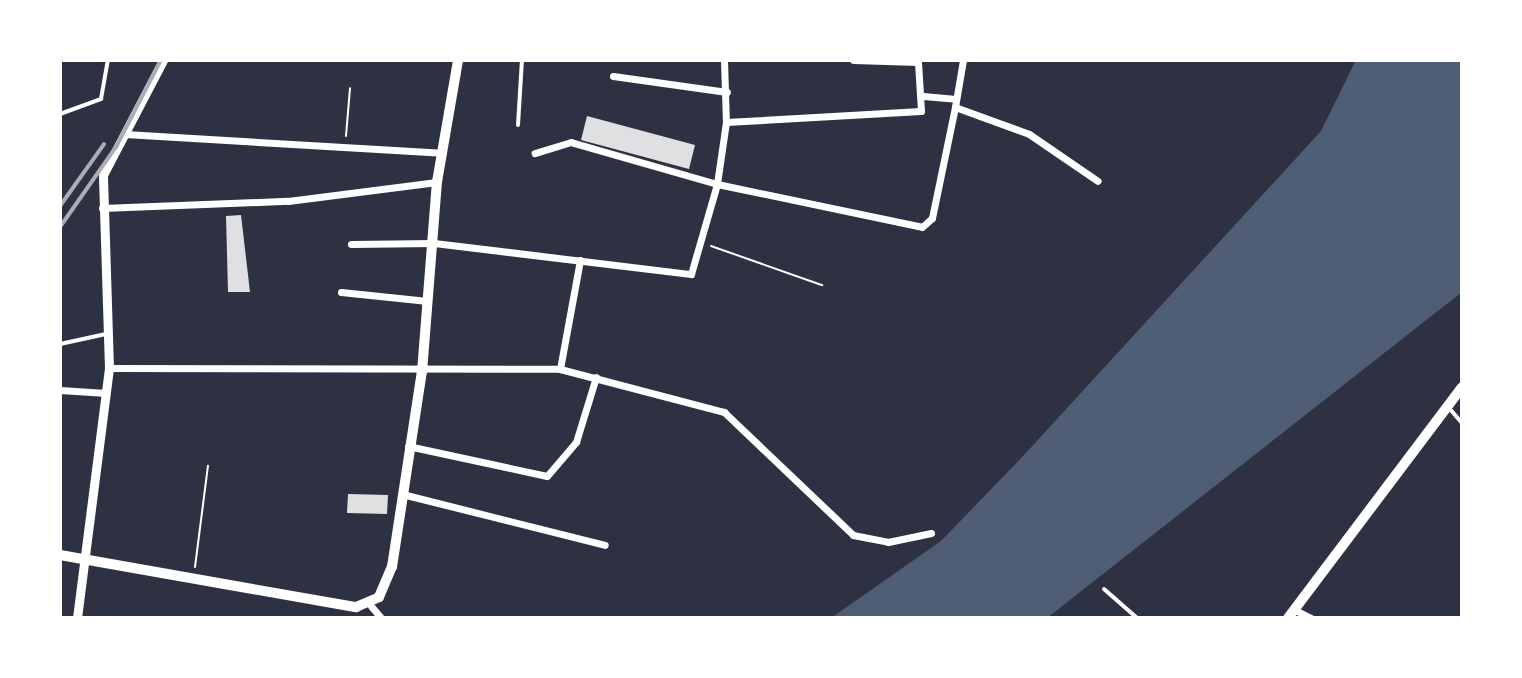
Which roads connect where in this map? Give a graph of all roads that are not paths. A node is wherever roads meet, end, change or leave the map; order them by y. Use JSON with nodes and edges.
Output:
{"nodes":[{"id":1,"x":108,"y":60,"type":"edge"},
{"id":2,"x":163,"y":60,"type":"edge"},
{"id":3,"x":458,"y":60,"type":"edge"},
{"id":4,"x":522,"y":60,"type":"edge"},
{"id":5,"x":724,"y":60,"type":"edge"},
{"id":6,"x":853,"y":60,"type":"edge"},
{"id":7,"x":963,"y":60,"type":"edge"},
{"id":8,"x":613,"y":76,"type":"dead end"},
{"id":9,"x":727,"y":92,"type":"junction"},
{"id":10,"x":923,"y":96,"type":"junction"},
{"id":11,"x":955,"y":103,"type":"junction"},
{"id":12,"x":60,"y":114,"type":"edge"},
{"id":13,"x":726,"y":122,"type":"junction"},
{"id":14,"x":518,"y":125,"type":"dead end"},
{"id":15,"x":125,"y":134,"type":"junction"},
{"id":16,"x":441,"y":153,"type":"junction"},
{"id":17,"x":535,"y":153,"type":"dead end"},
{"id":18,"x":1098,"y":181,"type":"dead end"},
{"id":19,"x":437,"y":182,"type":"junction"},
{"id":20,"x":717,"y":184,"type":"junction"},
{"id":21,"x":102,"y":208,"type":"junction"},
{"id":22,"x":434,"y":243,"type":"junction"},
{"id":23,"x":351,"y":244,"type":"dead end"},
{"id":24,"x":580,"y":260,"type":"junction"},
{"id":25,"x":341,"y":292,"type":"dead end"},
{"id":26,"x":428,"y":301,"type":"junction"},
{"id":27,"x":108,"y":333,"type":"junction"},
{"id":28,"x":60,"y":344,"type":"edge"},
{"id":29,"x":109,"y":368,"type":"junction"},
{"id":30,"x":560,"y":369,"type":"junction"},
{"id":31,"x":422,"y":372,"type":"junction"},
{"id":32,"x":596,"y":377,"type":"junction"},
{"id":33,"x":1462,"y":387,"type":"edge"},
{"id":34,"x":60,"y":390,"type":"edge"},
{"id":35,"x":106,"y":393,"type":"junction"},
{"id":36,"x":1447,"y":407,"type":"junction"},
{"id":37,"x":1462,"y":423,"type":"edge"},
{"id":38,"x":406,"y":446,"type":"junction"},
{"id":39,"x":400,"y":493,"type":"junction"},
{"id":40,"x":931,"y":533,"type":"dead end"},
{"id":41,"x":605,"y":545,"type":"dead end"},
{"id":42,"x":60,"y":555,"type":"edge"},
{"id":43,"x":84,"y":560,"type":"junction"},
{"id":44,"x":1104,"y":589,"type":"dead end"},
{"id":45,"x":371,"y":606,"type":"junction"},
{"id":46,"x":1292,"y":614,"type":"edge"},
{"id":47,"x":77,"y":618,"type":"edge"},
{"id":48,"x":381,"y":618,"type":"edge"},
{"id":49,"x":1137,"y":618,"type":"edge"},
{"id":50,"x":1311,"y":618,"type":"edge"}],
"edges":[{"from":1,"to":12,"type":"lane"},
{"from":2,"to":15,"type":"street"},
{"from":3,"to":16,"type":"main road"},
{"from":4,"to":14,"type":"lane"},
{"from":5,"to":9,"type":"street"},
{"from":6,"to":10,"type":"street"},
{"from":7,"to":11,"type":"street"},
{"from":8,"to":9,"type":"street"},
{"from":9,"to":13,"type":"street"},
{"from":10,"to":11,"type":"street"},
{"from":10,"to":13,"type":"street"},
{"from":11,"to":18,"type":"street"},
{"from":11,"to":20,"type":"street"},
{"from":13,"to":20,"type":"street"},
{"from":15,"to":16,"type":"street"},
{"from":15,"to":21,"type":"street"},
{"from":16,"to":19,"type":"main road"},
{"from":17,"to":20,"type":"street"},
{"from":19,"to":21,"type":"street"},
{"from":19,"to":22,"type":"main road"},
{"from":20,"to":24,"type":"street"},
{"from":21,"to":27,"type":"street"},
{"from":22,"to":23,"type":"street"},
{"from":22,"to":24,"type":"street"},
{"from":22,"to":26,"type":"main road"},
{"from":24,"to":30,"type":"street"},
{"from":25,"to":26,"type":"street"},
{"from":26,"to":31,"type":"main road"},
{"from":27,"to":28,"type":"lane"},
{"from":27,"to":29,"type":"street"},
{"from":29,"to":31,"type":"street"},
{"from":29,"to":35,"type":"street"},
{"from":30,"to":31,"type":"street"},
{"from":30,"to":32,"type":"street"},
{"from":31,"to":38,"type":"main road"},
{"from":32,"to":38,"type":"street"},
{"from":32,"to":40,"type":"street"},
{"from":33,"to":36,"type":"main road"},
{"from":34,"to":35,"type":"street"},
{"from":35,"to":43,"type":"street"},
{"from":36,"to":37,"type":"lane"},
{"from":36,"to":46,"type":"main road"},
{"from":38,"to":39,"type":"main road"},
{"from":39,"to":41,"type":"street"},
{"from":39,"to":45,"type":"main road"},
{"from":42,"to":43,"type":"main road"},
{"from":43,"to":45,"type":"main road"},
{"from":43,"to":47,"type":"street"},
{"from":44,"to":49,"type":"lane"},
{"from":45,"to":48,"type":"street"},
{"from":46,"to":50,"type":"street"}]}
